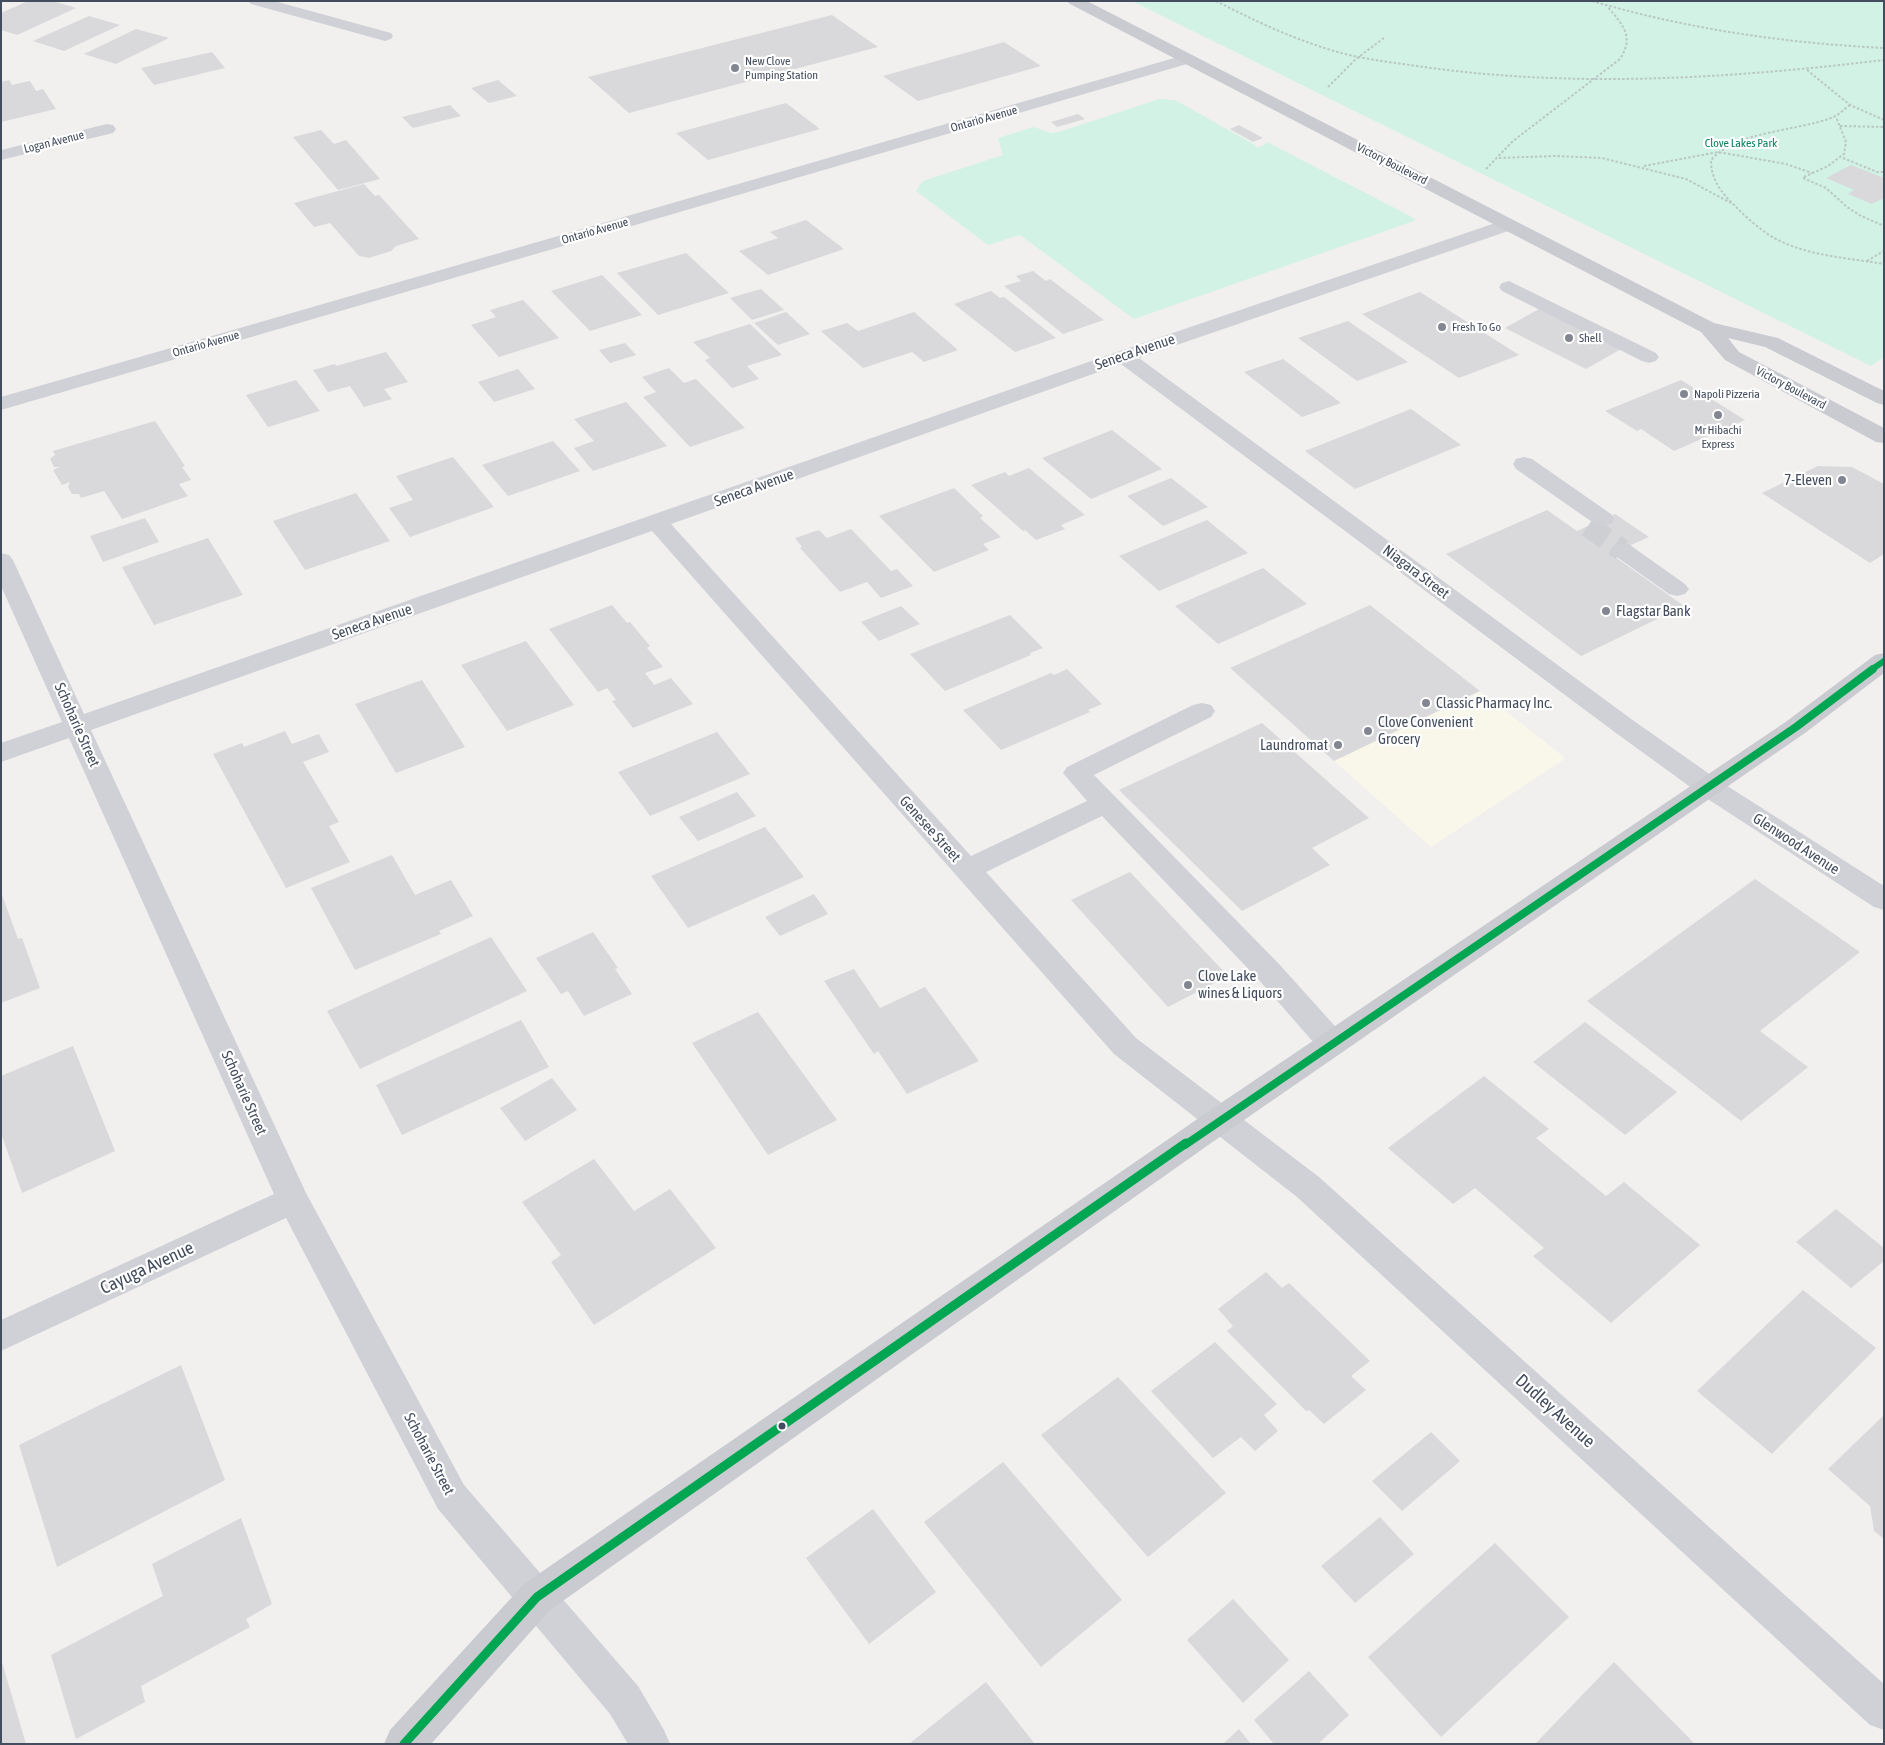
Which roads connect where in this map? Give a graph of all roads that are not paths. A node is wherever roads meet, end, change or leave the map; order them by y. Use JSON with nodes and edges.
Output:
{"nodes":[{"id":1,"x":256,"y":1,"type":"edge"},
{"id":2,"x":1075,"y":1,"type":"edge"},
{"id":3,"x":384,"y":36,"type":"dead end"},
{"id":4,"x":1188,"y":59,"type":"junction"},
{"id":5,"x":107,"y":129,"type":"dead end"},
{"id":6,"x":1,"y":155,"type":"edge"},
{"id":7,"x":1507,"y":225,"type":"junction"},
{"id":8,"x":1508,"y":287,"type":"dead end"},
{"id":9,"x":1708,"y":328,"type":"junction"},
{"id":10,"x":1124,"y":356,"type":"junction"},
{"id":11,"x":1649,"y":357,"type":"dead end"},
{"id":12,"x":1884,"y":399,"type":"edge"},
{"id":13,"x":1,"y":404,"type":"edge"},
{"id":14,"x":1884,"y":437,"type":"edge"},
{"id":15,"x":1517,"y":467,"type":"dead end"},
{"id":16,"x":657,"y":522,"type":"junction"},
{"id":17,"x":1595,"y":522,"type":"tunnel mouth"},
{"id":18,"x":1629,"y":546,"type":"tunnel mouth"},
{"id":19,"x":1,"y":560,"type":"edge"},
{"id":20,"x":1677,"y":589,"type":"dead end"},
{"id":21,"x":1884,"y":661,"type":"edge"},
{"id":22,"x":1202,"y":711,"type":"dead end"},
{"id":23,"x":77,"y":726,"type":"junction"},
{"id":24,"x":1,"y":753,"type":"edge"},
{"id":25,"x":1709,"y":787,"type":"junction"},
{"id":26,"x":1105,"y":803,"type":"junction"},
{"id":27,"x":966,"y":870,"type":"junction"},
{"id":28,"x":1884,"y":900,"type":"edge"},
{"id":29,"x":1332,"y":1044,"type":"junction"},
{"id":30,"x":1220,"y":1120,"type":"junction"},
{"id":31,"x":293,"y":1200,"type":"junction"},
{"id":32,"x":1,"y":1336,"type":"edge"},
{"id":33,"x":537,"y":1597,"type":"junction"},
{"id":34,"x":1884,"y":1711,"type":"edge"},
{"id":35,"x":404,"y":1744,"type":"edge"},
{"id":36,"x":650,"y":1744,"type":"edge"}],
"edges":[{"from":1,"to":3,"type":"street"},
{"from":2,"to":4,"type":"main road","name":"Victory Boulevard"},
{"from":4,"to":7,"type":"main road","name":"Victory Boulevard"},
{"from":4,"to":13,"type":"street","name":"Ontario Avenue"},
{"from":5,"to":6,"type":"street","name":"Logan Avenue"},
{"from":7,"to":9,"type":"main road","name":"Victory Boulevard"},
{"from":7,"to":10,"type":"street","name":"Seneca Avenue"},
{"from":8,"to":11,"type":"street"},
{"from":9,"to":12,"type":"main road","name":"Victory Boulevard"},
{"from":9,"to":14,"type":"main road","name":"Victory Boulevard"},
{"from":10,"to":16,"type":"street","name":"Seneca Avenue"},
{"from":10,"to":25,"type":"street","name":"Niagara Street"},
{"from":15,"to":17,"type":"street"},
{"from":16,"to":23,"type":"street","name":"Seneca Avenue"},
{"from":16,"to":27,"type":"street","name":"Genesee Street"},
{"from":18,"to":20,"type":"street"},
{"from":19,"to":23,"type":"street","name":"Schoharie Street"},
{"from":21,"to":25,"type":"main road"},
{"from":22,"to":26,"type":"street"},
{"from":23,"to":24,"type":"street","name":"Seneca Avenue"},
{"from":23,"to":31,"type":"street","name":"Schoharie Street"},
{"from":25,"to":28,"type":"street","name":"Glenwood Avenue"},
{"from":25,"to":29,"type":"main road"},
{"from":26,"to":27,"type":"street"},
{"from":26,"to":29,"type":"street"},
{"from":27,"to":30,"type":"street","name":"Genesee Street"},
{"from":29,"to":30,"type":"main road"},
{"from":30,"to":33,"type":"main road"},
{"from":30,"to":34,"type":"street","name":"Dudley Avenue"},
{"from":31,"to":32,"type":"street","name":"Cayuga Avenue"},
{"from":31,"to":33,"type":"street","name":"Schoharie Street"},
{"from":33,"to":35,"type":"main road"},
{"from":33,"to":36,"type":"street","name":"Schoharie Street"}]}
